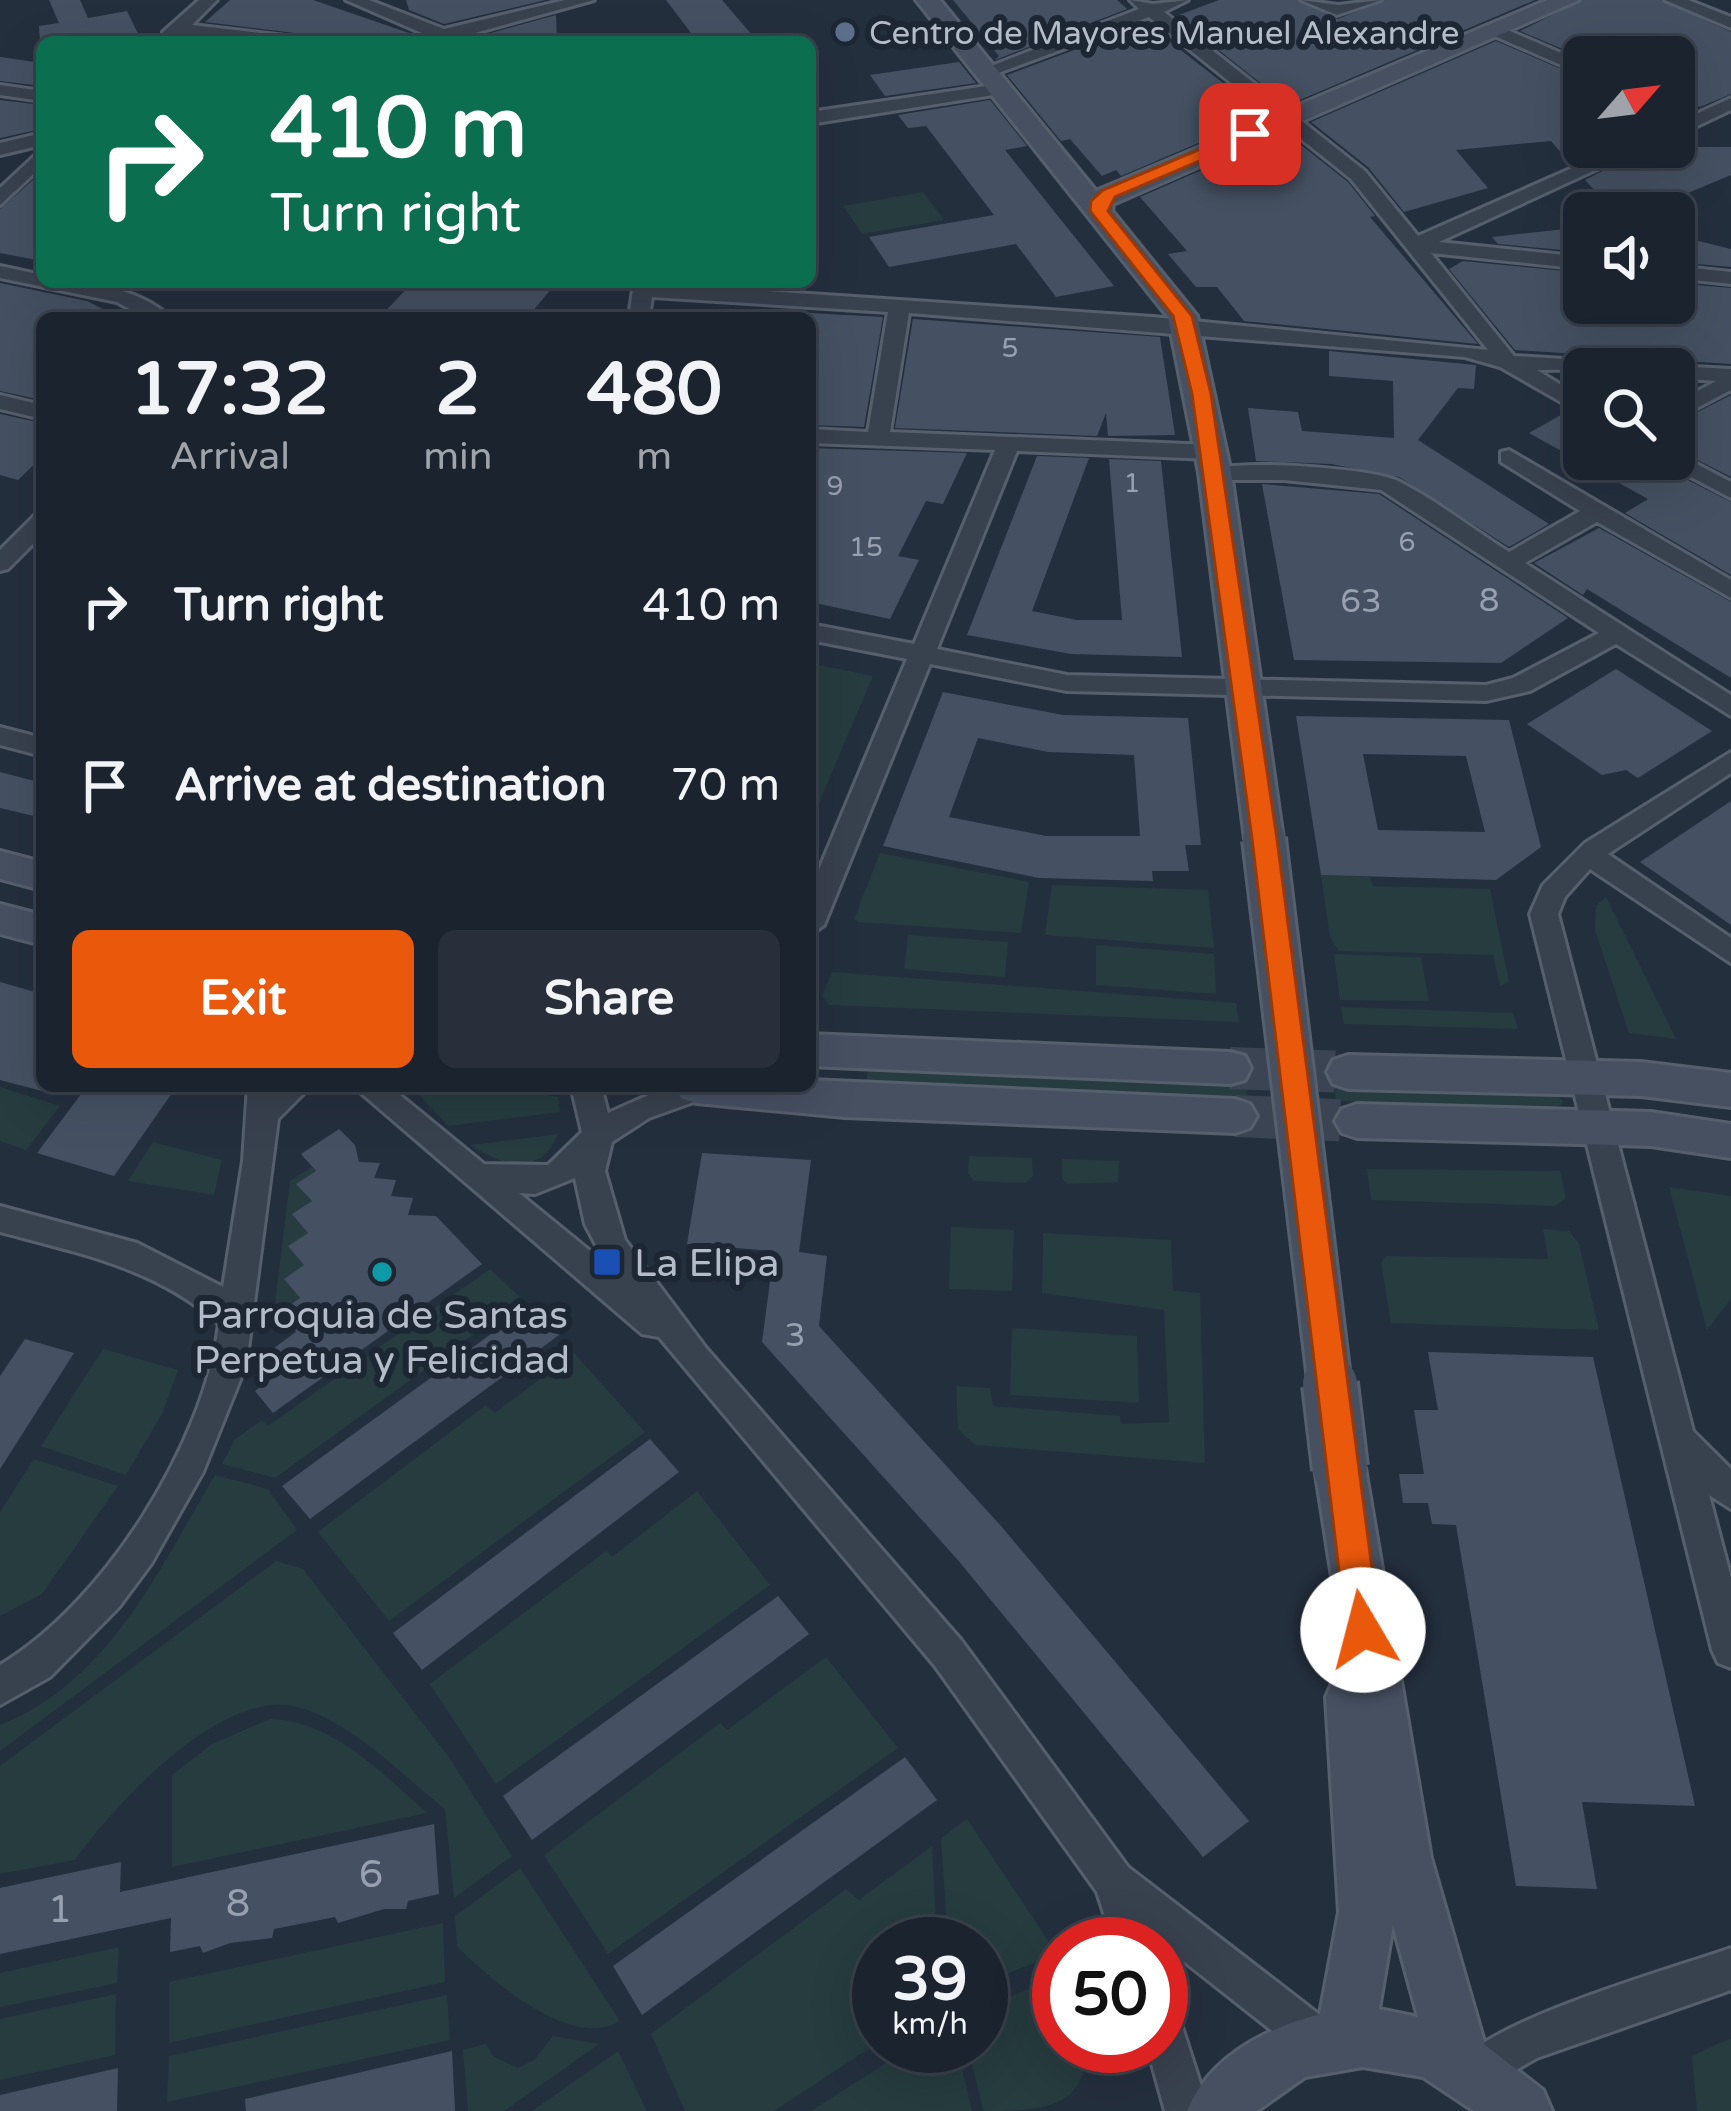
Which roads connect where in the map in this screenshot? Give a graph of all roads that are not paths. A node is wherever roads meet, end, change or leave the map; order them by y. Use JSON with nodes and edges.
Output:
{"nodes":[{"id":1,"x":208,"y":0,"type":"edge"},
{"id":2,"x":355,"y":0,"type":"edge"},
{"id":3,"x":586,"y":0,"type":"edge"},
{"id":4,"x":928,"y":0,"type":"edge"},
{"id":5,"x":1180,"y":0,"type":"edge"},
{"id":6,"x":1310,"y":0,"type":"edge"},
{"id":7,"x":1373,"y":0,"type":"edge"},
{"id":8,"x":1567,"y":0,"type":"edge"},
{"id":9,"x":1673,"y":0,"type":"edge"},
{"id":10,"x":1144,"y":5,"type":"edge"},
{"id":11,"x":1731,"y":23,"type":"edge"},
{"id":12,"x":177,"y":28,"type":"junction"},
{"id":13,"x":1496,"y":30,"type":"junction"},
{"id":14,"x":168,"y":36,"type":"edge"},
{"id":15,"x":244,"y":36,"type":"edge"},
{"id":16,"x":441,"y":36,"type":"edge"},
{"id":17,"x":453,"y":36,"type":"edge"},
{"id":18,"x":1563,"y":60,"type":"edge"},
{"id":19,"x":994,"y":80,"type":"junction"},
{"id":20,"x":0,"y":90,"type":"edge"},
{"id":21,"x":36,"y":95,"type":"edge"},
{"id":22,"x":1731,"y":104,"type":"edge"},
{"id":23,"x":816,"y":117,"type":"edge"},
{"id":24,"x":1284,"y":119,"type":"junction"},
{"id":25,"x":1695,"y":120,"type":"edge"},
{"id":26,"x":1706,"y":125,"type":"junction"},
{"id":27,"x":1695,"y":127,"type":"edge"},
{"id":28,"x":36,"y":141,"type":"edge"},
{"id":29,"x":0,"y":150,"type":"edge"},
{"id":30,"x":36,"y":157,"type":"edge"},
{"id":31,"x":36,"y":160,"type":"edge"},
{"id":32,"x":1586,"y":168,"type":"edge"},
{"id":33,"x":1076,"y":182,"type":"junction"},
{"id":34,"x":1126,"y":187,"type":"junction"},
{"id":35,"x":0,"y":199,"type":"edge"},
{"id":36,"x":1099,"y":211,"type":"junction"},
{"id":37,"x":1465,"y":219,"type":"junction"},
{"id":38,"x":1415,"y":244,"type":"junction"},
{"id":39,"x":1487,"y":253,"type":"junction"},
{"id":40,"x":1563,"y":261,"type":"edge"},
{"id":41,"x":0,"y":272,"type":"edge"},
{"id":42,"x":1695,"y":274,"type":"edge"},
{"id":43,"x":1731,"y":278,"type":"edge"},
{"id":44,"x":36,"y":279,"type":"edge"},
{"id":45,"x":79,"y":288,"type":"edge"},
{"id":46,"x":668,"y":288,"type":"edge"},
{"id":47,"x":899,"y":308,"type":"junction"},
{"id":48,"x":150,"y":312,"type":"edge"},
{"id":49,"x":1185,"y":328,"type":"junction"},
{"id":50,"x":1508,"y":362,"type":"junction"},
{"id":51,"x":1563,"y":365,"type":"edge"},
{"id":52,"x":1695,"y":374,"type":"edge"},
{"id":53,"x":1731,"y":378,"type":"edge"},
{"id":54,"x":1563,"y":395,"type":"edge"},
{"id":55,"x":1695,"y":400,"type":"edge"},
{"id":56,"x":0,"y":402,"type":"edge"},
{"id":57,"x":36,"y":411,"type":"edge"},
{"id":58,"x":816,"y":436,"type":"edge"},
{"id":59,"x":878,"y":438,"type":"junction"},
{"id":60,"x":1008,"y":446,"type":"junction"},
{"id":61,"x":1509,"y":457,"type":"dead end"},
{"id":62,"x":1213,"y":463,"type":"junction"},
{"id":63,"x":1695,"y":471,"type":"edge"},
{"id":64,"x":1731,"y":491,"type":"edge"},
{"id":65,"x":1601,"y":514,"type":"junction"},
{"id":66,"x":36,"y":527,"type":"edge"},
{"id":67,"x":1509,"y":562,"type":"junction"},
{"id":68,"x":0,"y":564,"type":"edge"},
{"id":69,"x":1731,"y":590,"type":"edge"},
{"id":70,"x":816,"y":633,"type":"edge"},
{"id":71,"x":1617,"y":633,"type":"junction"},
{"id":72,"x":920,"y":655,"type":"junction"},
{"id":73,"x":1240,"y":688,"type":"junction"},
{"id":74,"x":1731,"y":707,"type":"edge"},
{"id":75,"x":0,"y":736,"type":"edge"},
{"id":76,"x":36,"y":745,"type":"edge"},
{"id":77,"x":1731,"y":761,"type":"edge"},
{"id":78,"x":824,"y":855,"type":"edge"},
{"id":79,"x":1589,"y":855,"type":"junction"},
{"id":80,"x":0,"y":865,"type":"edge"},
{"id":81,"x":36,"y":874,"type":"edge"},
{"id":82,"x":816,"y":895,"type":"edge"},
{"id":83,"x":0,"y":919,"type":"edge"},
{"id":84,"x":36,"y":928,"type":"edge"},
{"id":85,"x":1731,"y":952,"type":"edge"},
{"id":86,"x":816,"y":1050,"type":"edge"},
{"id":87,"x":1230,"y":1068,"type":"tunnel mouth"},
{"id":88,"x":1348,"y":1072,"type":"tunnel mouth"},
{"id":89,"x":1580,"y":1077,"type":"junction"},
{"id":90,"x":1731,"y":1090,"type":"edge"},
{"id":91,"x":374,"y":1092,"type":"edge"},
{"id":92,"x":587,"y":1092,"type":"edge"},
{"id":93,"x":679,"y":1092,"type":"edge"},
{"id":94,"x":761,"y":1092,"type":"edge"},
{"id":95,"x":266,"y":1095,"type":"edge"},
{"id":96,"x":1235,"y":1116,"type":"tunnel mouth"},
{"id":97,"x":1358,"y":1121,"type":"tunnel mouth"},
{"id":98,"x":1731,"y":1123,"type":"edge"},
{"id":99,"x":1598,"y":1129,"type":"junction"},
{"id":100,"x":1681,"y":1132,"type":"junction"},
{"id":101,"x":598,"y":1135,"type":"junction"},
{"id":102,"x":1731,"y":1141,"type":"edge"},
{"id":103,"x":482,"y":1177,"type":"junction"},
{"id":104,"x":0,"y":1219,"type":"edge"},
{"id":105,"x":236,"y":1318,"type":"junction"},
{"id":106,"x":694,"y":1358,"type":"junction"},
{"id":107,"x":1678,"y":1440,"type":"junction"},
{"id":108,"x":1731,"y":1493,"type":"edge"},
{"id":109,"x":1358,"y":1594,"type":"junction"},
{"id":110,"x":1731,"y":1650,"type":"edge"},
{"id":111,"x":0,"y":1686,"type":"edge"},
{"id":112,"x":1114,"y":1881,"type":"junction"},
{"id":113,"x":1126,"y":1917,"type":"edge"},
{"id":114,"x":1731,"y":1969,"type":"edge"},
{"id":115,"x":1332,"y":2040,"type":"junction"},
{"id":116,"x":1467,"y":2068,"type":"junction"},
{"id":117,"x":1175,"y":2073,"type":"edge"},
{"id":118,"x":1186,"y":2111,"type":"edge"},
{"id":119,"x":1216,"y":2111,"type":"edge"},
{"id":120,"x":1522,"y":2111,"type":"edge"}],
"edges":[{"from":1,"to":12,"type":"street"},
{"from":2,"to":16,"type":"street"},
{"from":3,"to":17,"type":"street"},
{"from":4,"to":19,"type":"main road"},
{"from":5,"to":10,"type":"street"},
{"from":6,"to":7,"type":"street"},
{"from":8,"to":13,"type":"main road"},
{"from":9,"to":11,"type":"street"},
{"from":10,"to":19,"type":"street"},
{"from":10,"to":24,"type":"street"},
{"from":12,"to":14,"type":"street"},
{"from":12,"to":15,"type":"street"},
{"from":13,"to":18,"type":"street"},
{"from":13,"to":24,"type":"main road"},
{"from":19,"to":23,"type":"street"},
{"from":19,"to":33,"type":"main road"},
{"from":20,"to":21,"type":"street"},
{"from":22,"to":26,"type":"street"},
{"from":24,"to":34,"type":"main road"},
{"from":24,"to":38,"type":"street"},
{"from":25,"to":26,"type":"street"},
{"from":26,"to":27,"type":"street"},
{"from":28,"to":29,"type":"street"},
{"from":29,"to":30,"type":"street"},
{"from":31,"to":35,"type":"street"},
{"from":32,"to":37,"type":"street"},
{"from":33,"to":34,"type":"main road"},
{"from":33,"to":36,"type":"main road"},
{"from":34,"to":36,"type":"main road"},
{"from":36,"to":49,"type":"main road"},
{"from":37,"to":38,"type":"street"},
{"from":37,"to":39,"type":"street"},
{"from":38,"to":39,"type":"street"},
{"from":38,"to":50,"type":"street"},
{"from":39,"to":40,"type":"street"},
{"from":41,"to":44,"type":"street"},
{"from":42,"to":43,"type":"street"},
{"from":45,"to":48,"type":"street"},
{"from":46,"to":47,"type":"street"},
{"from":47,"to":49,"type":"street"},
{"from":47,"to":59,"type":"street"},
{"from":49,"to":50,"type":"street"},
{"from":49,"to":62,"type":"main road"},
{"from":50,"to":51,"type":"street"},
{"from":50,"to":54,"type":"street"},
{"from":52,"to":53,"type":"street"},
{"from":53,"to":55,"type":"street"},
{"from":56,"to":57,"type":"street"},
{"from":58,"to":59,"type":"street"},
{"from":59,"to":60,"type":"street"},
{"from":60,"to":62,"type":"street"},
{"from":60,"to":72,"type":"street"},
{"from":61,"to":65,"type":"street"},
{"from":62,"to":67,"type":"street"},
{"from":62,"to":73,"type":"main road"},
{"from":63,"to":64,"type":"street"},
{"from":65,"to":67,"type":"street"},
{"from":65,"to":69,"type":"street"},
{"from":66,"to":68,"type":"street"},
{"from":67,"to":71,"type":"street"},
{"from":70,"to":72,"type":"street"},
{"from":71,"to":73,"type":"street"},
{"from":71,"to":74,"type":"street"},
{"from":72,"to":73,"type":"street"},
{"from":72,"to":78,"type":"street"},
{"from":73,"to":109,"type":"main road","bridge":true},
{"from":75,"to":76,"type":"street"},
{"from":77,"to":79,"type":"street"},
{"from":78,"to":82,"type":"street"},
{"from":79,"to":85,"type":"street"},
{"from":79,"to":89,"type":"street"},
{"from":80,"to":81,"type":"main road"},
{"from":83,"to":84,"type":"main road"},
{"from":86,"to":87,"type":"main road"},
{"from":88,"to":89,"type":"main road"},
{"from":89,"to":90,"type":"main road"},
{"from":89,"to":99,"type":"street"},
{"from":91,"to":103,"type":"street"},
{"from":92,"to":101,"type":"street"},
{"from":93,"to":101,"type":"street"},
{"from":94,"to":96,"type":"main road"},
{"from":95,"to":105,"type":"street"},
{"from":97,"to":99,"type":"main road"},
{"from":98,"to":100,"type":"main road"},
{"from":99,"to":100,"type":"main road"},
{"from":99,"to":107,"type":"street"},
{"from":100,"to":102,"type":"main road"},
{"from":101,"to":103,"type":"street"},
{"from":101,"to":106,"type":"street"},
{"from":103,"to":106,"type":"street"},
{"from":104,"to":105,"type":"street"},
{"from":105,"to":111,"type":"street"},
{"from":106,"to":112,"type":"street"},
{"from":107,"to":108,"type":"street"},
{"from":107,"to":110,"type":"street"},
{"from":109,"to":115,"type":"main road"},
{"from":109,"to":116,"type":"main road"},
{"from":112,"to":113,"type":"street"},
{"from":112,"to":115,"type":"street"},
{"from":114,"to":116,"type":"street"},
{"from":115,"to":116,"type":"main road"},
{"from":115,"to":119,"type":"main road"},
{"from":116,"to":120,"type":"main road"},
{"from":117,"to":118,"type":"street"}]}
